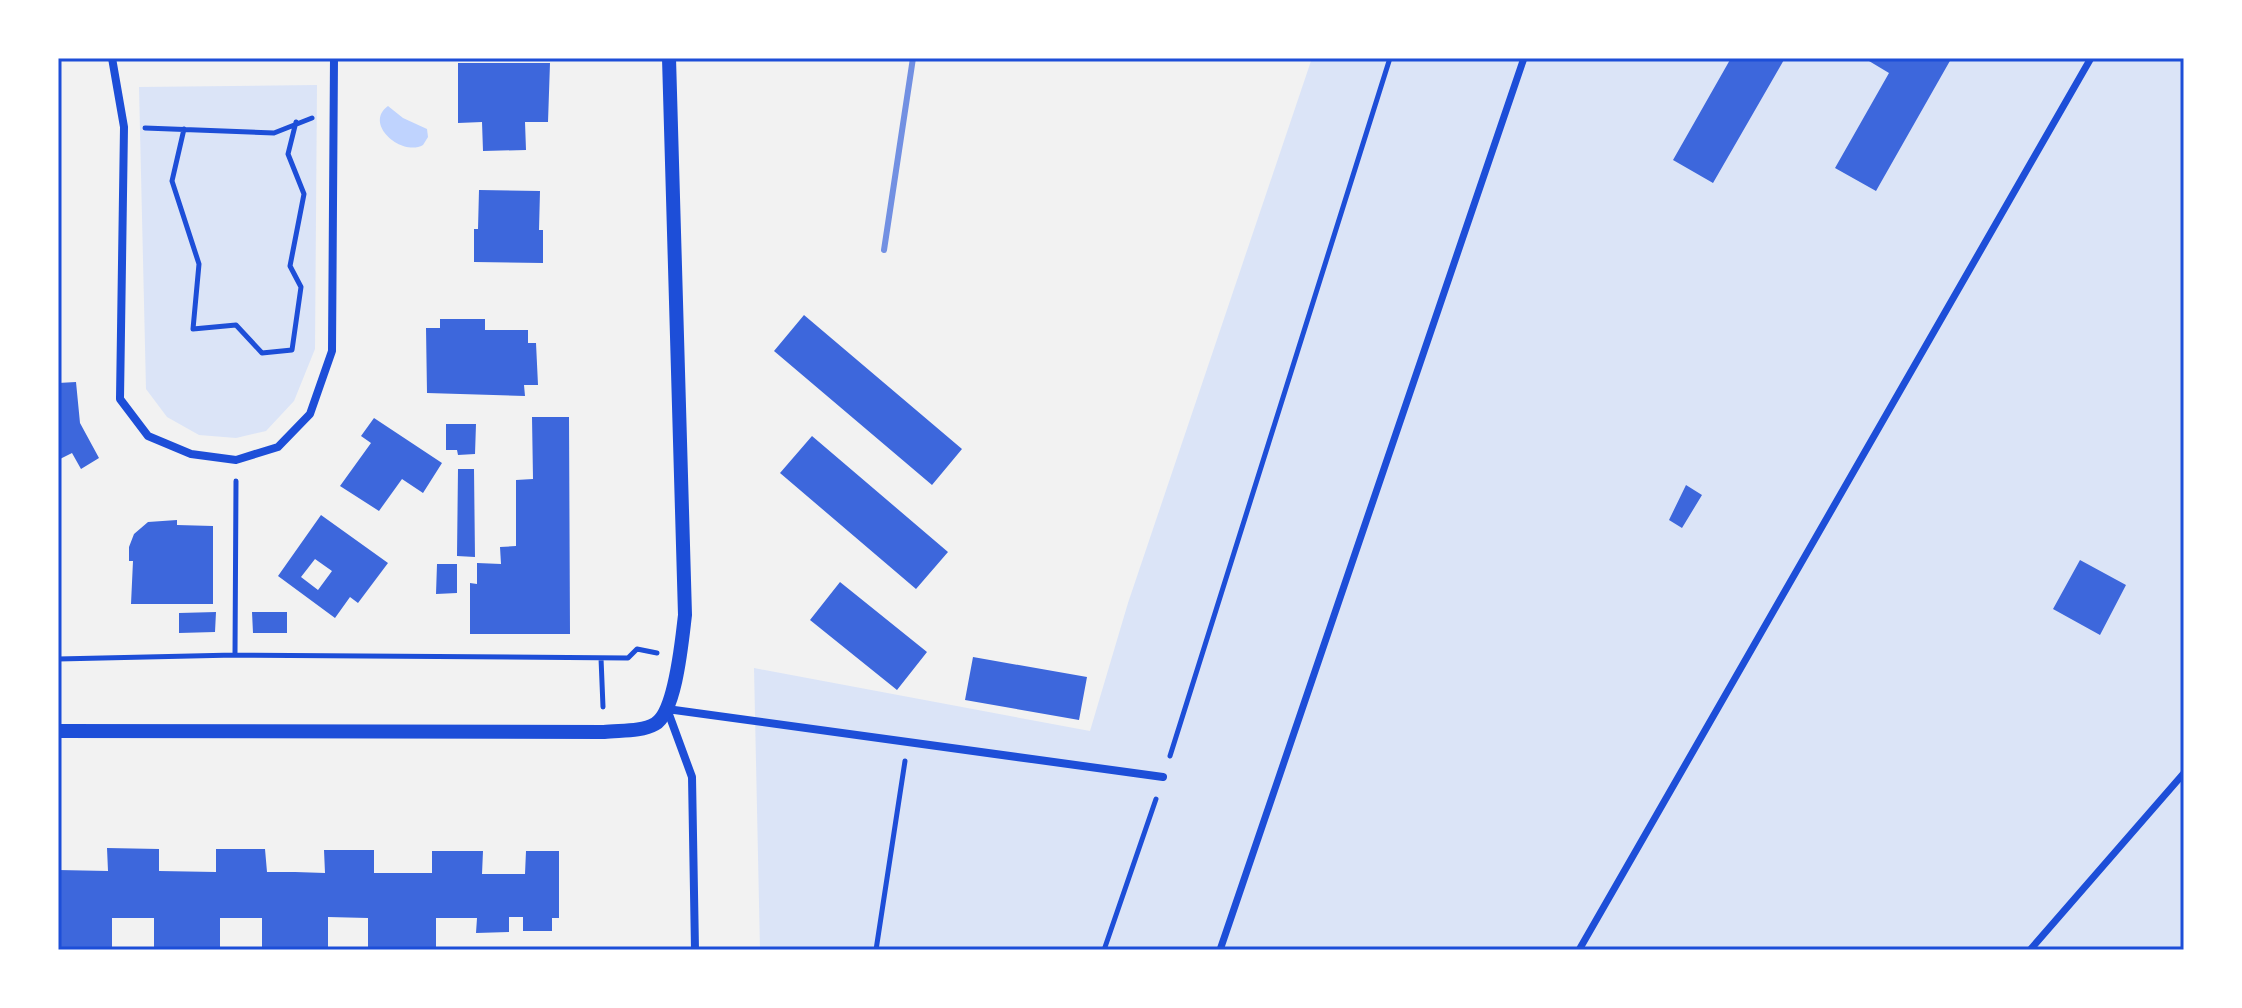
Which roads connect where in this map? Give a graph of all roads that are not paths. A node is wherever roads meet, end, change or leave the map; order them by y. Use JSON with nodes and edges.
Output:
{"nodes":[{"id":1,"x":112,"y":58,"type":"edge"},
{"id":2,"x":334,"y":58,"type":"edge"},
{"id":3,"x":669,"y":58,"type":"edge"},
{"id":4,"x":1524,"y":58,"type":"edge"},
{"id":5,"x":2091,"y":58,"type":"edge"},
{"id":6,"x":667,"y":709,"type":"junction"},
{"id":7,"x":58,"y":731,"type":"edge"},
{"id":8,"x":2184,"y":773,"type":"edge"},
{"id":9,"x":1163,"y":777,"type":"road end"},
{"id":10,"x":695,"y":950,"type":"edge"},
{"id":11,"x":1220,"y":950,"type":"edge"},
{"id":12,"x":1579,"y":950,"type":"edge"},
{"id":13,"x":2030,"y":950,"type":"edge"}],
"edges":[{"from":1,"to":2,"type":"street"},
{"from":3,"to":6,"type":"street"},
{"from":4,"to":11,"type":"street"},
{"from":5,"to":12,"type":"street"},
{"from":6,"to":7,"type":"street"},
{"from":6,"to":9,"type":"street"},
{"from":6,"to":10,"type":"street"},
{"from":8,"to":13,"type":"street"}]}
